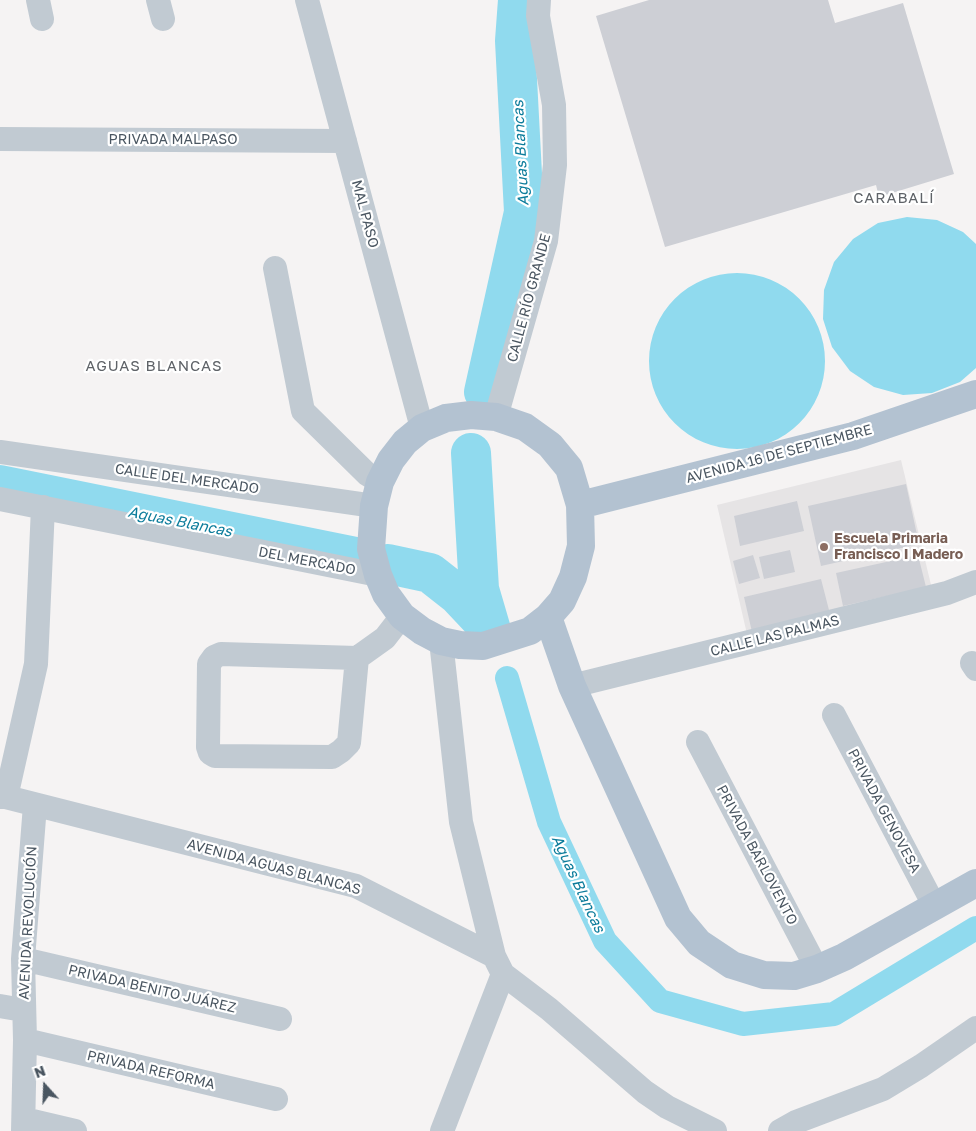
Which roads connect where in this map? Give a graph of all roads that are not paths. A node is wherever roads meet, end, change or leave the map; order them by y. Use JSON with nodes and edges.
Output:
{"nodes":[{"id":1,"x":307,"y":0,"type":"edge"},
{"id":2,"x":539,"y":0,"type":"edge"},
{"id":3,"x":0,"y":139,"type":"edge"},
{"id":4,"x":345,"y":141,"type":"junction"},
{"id":5,"x":275,"y":268,"type":"dead end"},
{"id":6,"x":976,"y":394,"type":"edge"},
{"id":7,"x":496,"y":417,"type":"junction"},
{"id":8,"x":422,"y":428,"type":"junction"},
{"id":9,"x":0,"y":452,"type":"edge"},
{"id":10,"x":377,"y":494,"type":"junction"},
{"id":11,"x":0,"y":499,"type":"edge"},
{"id":12,"x":580,"y":505,"type":"junction"},
{"id":13,"x":43,"y":507,"type":"junction"},
{"id":14,"x":378,"y":575,"type":"junction"},
{"id":15,"x":976,"y":582,"type":"edge"},
{"id":16,"x":402,"y":616,"type":"junction"},
{"id":17,"x":548,"y":618,"type":"junction"},
{"id":18,"x":441,"y":641,"type":"junction"},
{"id":19,"x":357,"y":658,"type":"junction"},
{"id":20,"x":572,"y":686,"type":"junction"},
{"id":21,"x":834,"y":715,"type":"dead end"},
{"id":22,"x":698,"y":742,"type":"dead end"},
{"id":23,"x":3,"y":797,"type":"edge"},
{"id":24,"x":35,"y":805,"type":"junction"},
{"id":25,"x":976,"y":883,"type":"edge"},
{"id":26,"x":935,"y":907,"type":"junction"},
{"id":27,"x":24,"y":959,"type":"junction"},
{"id":28,"x":499,"y":965,"type":"junction"},
{"id":29,"x":817,"y":969,"type":"junction"},
{"id":30,"x":0,"y":1006,"type":"edge"},
{"id":31,"x":23,"y":1010,"type":"junction"},
{"id":32,"x":280,"y":1019,"type":"dead end"},
{"id":33,"x":976,"y":1028,"type":"edge"},
{"id":34,"x":25,"y":1040,"type":"junction"},
{"id":35,"x":276,"y":1099,"type":"dead end"},
{"id":36,"x":23,"y":1125,"type":"edge"},
{"id":37,"x":795,"y":1128,"type":"edge"},
{"id":38,"x":75,"y":1131,"type":"edge"},
{"id":39,"x":442,"y":1131,"type":"edge"},
{"id":40,"x":715,"y":1131,"type":"edge"}],
"edges":[{"from":1,"to":4,"type":"street","name":"MAL PASO"},
{"from":2,"to":7,"type":"street","name":"CALLE RÍO GRANDE"},
{"from":3,"to":4,"type":"street","name":"PRIVADA MALPASO"},
{"from":4,"to":8,"type":"street","name":"MAL PASO"},
{"from":5,"to":10,"type":"street"},
{"from":6,"to":12,"type":"main road","name":"AVENIDA 16 DE SEPTIEMBRE"},
{"from":7,"to":8,"type":"main road"},
{"from":7,"to":12,"type":"main road"},
{"from":8,"to":10,"type":"main road"},
{"from":9,"to":10,"type":"street","name":"CALLE DEL MERCADO"},
{"from":10,"to":14,"type":"main road"},
{"from":11,"to":13,"type":"street","name":"DEL MERCADO"},
{"from":12,"to":17,"type":"main road"},
{"from":13,"to":14,"type":"street","name":"DEL MERCADO"},
{"from":13,"to":23,"type":"street"},
{"from":14,"to":16,"type":"main road"},
{"from":15,"to":20,"type":"street","name":"CALLE LAS PALMAS"},
{"from":16,"to":18,"type":"main road"},
{"from":16,"to":19,"type":"street"},
{"from":17,"to":18,"type":"main road"},
{"from":17,"to":20,"type":"main road"},
{"from":18,"to":28,"type":"street"},
{"from":19,"to":19,"type":"street"},
{"from":20,"to":29,"type":"main road"},
{"from":21,"to":26,"type":"street","name":"PRIVADA GENOVESA"},
{"from":22,"to":29,"type":"street","name":"PRIVADA BARLOVENTO"},
{"from":23,"to":24,"type":"street","name":"AVENIDA AGUAS BLANCAS"},
{"from":24,"to":27,"type":"street","name":"AVENIDA REVOLUCIÓN"},
{"from":24,"to":28,"type":"street","name":"AVENIDA AGUAS BLANCAS"},
{"from":25,"to":26,"type":"main road"},
{"from":26,"to":29,"type":"main road"},
{"from":27,"to":31,"type":"street","name":"AVENIDA REVOLUCIÓN"},
{"from":27,"to":32,"type":"street","name":"PRIVADA BENITO JUÁREZ"},
{"from":28,"to":39,"type":"street"},
{"from":28,"to":40,"type":"street","name":"AVENIDA AGUAS BLANCAS"},
{"from":30,"to":31,"type":"street"},
{"from":31,"to":34,"type":"street","name":"AVENIDA REVOLUCIÓN"},
{"from":33,"to":37,"type":"street"},
{"from":34,"to":35,"type":"street","name":"PRIVADA REFORMA"},
{"from":34,"to":36,"type":"street","name":"AVENIDA REVOLUCIÓN"},
{"from":36,"to":38,"type":"street"}]}
